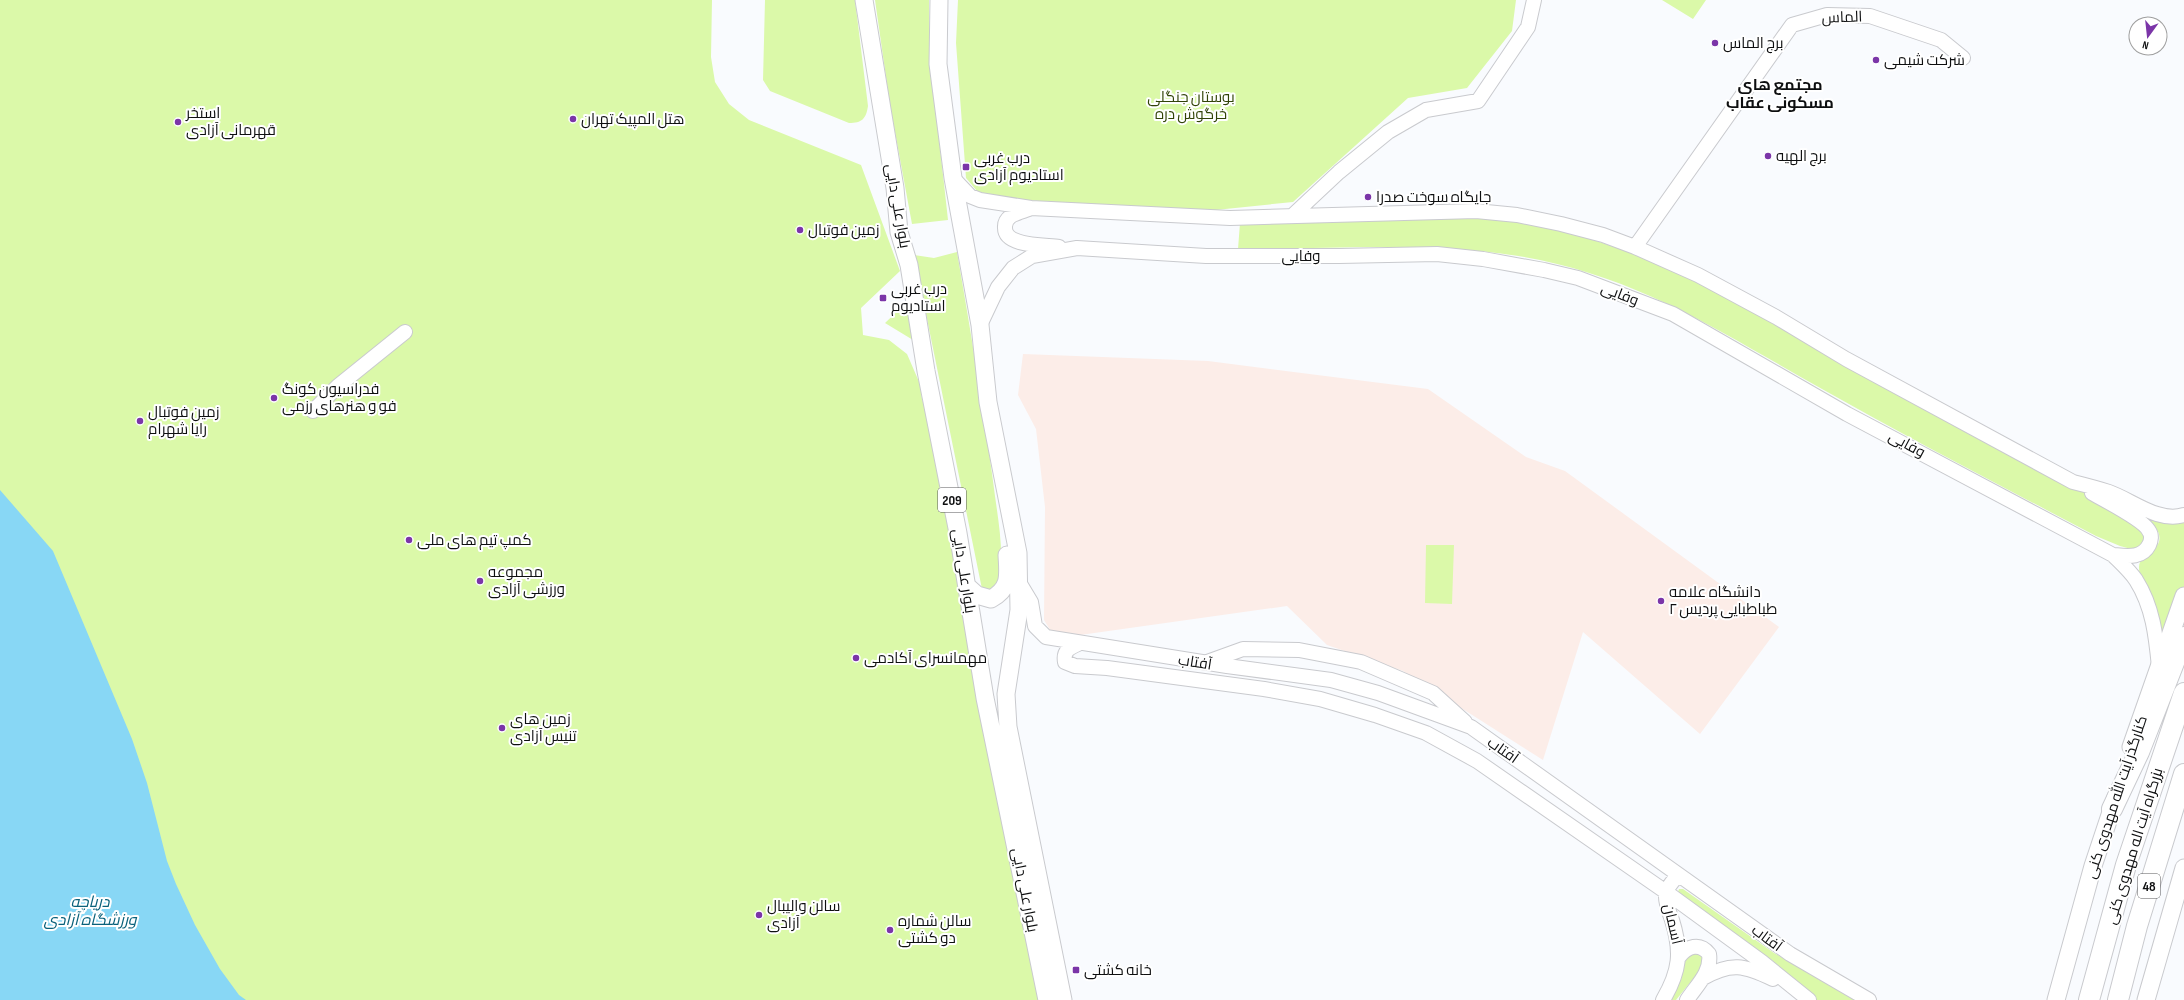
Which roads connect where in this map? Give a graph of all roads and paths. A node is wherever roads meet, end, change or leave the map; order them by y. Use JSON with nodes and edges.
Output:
{"nodes":[{"id":1,"x":864,"y":0,"type":"edge"},
{"id":2,"x":939,"y":0,"type":"edge"},
{"id":3,"x":1534,"y":0,"type":"edge"},
{"id":4,"x":1963,"y":58,"type":"dead end"},
{"id":5,"x":953,"y":178,"type":"junction"},
{"id":6,"x":1031,"y":208,"type":"junction"},
{"id":7,"x":1292,"y":216,"type":"junction"},
{"id":8,"x":1635,"y":247,"type":"junction"},
{"id":9,"x":1077,"y":248,"type":"junction"},
{"id":10,"x":980,"y":324,"type":"junction"},
{"id":11,"x":405,"y":332,"type":"dead end"},
{"id":12,"x":313,"y":411,"type":"dead end"},
{"id":13,"x":1003,"y":475,"type":"junction"},
{"id":14,"x":2073,"y":482,"type":"junction"},
{"id":15,"x":2184,"y":515,"type":"edge"},
{"id":16,"x":2113,"y":555,"type":"junction"},
{"id":17,"x":1019,"y":582,"type":"junction"},
{"id":18,"x":967,"y":586,"type":"junction"},
{"id":19,"x":2184,"y":596,"type":"edge"},
{"id":20,"x":2184,"y":637,"type":"edge"},
{"id":21,"x":1078,"y":644,"type":"junction"},
{"id":22,"x":1204,"y":663,"type":"junction"},
{"id":23,"x":2159,"y":666,"type":"junction"},
{"id":24,"x":2184,"y":693,"type":"edge"},
{"id":25,"x":1473,"y":729,"type":"junction"},
{"id":26,"x":2184,"y":774,"type":"edge"},
{"id":27,"x":2112,"y":809,"type":"junction"},
{"id":28,"x":2184,"y":868,"type":"edge"},
{"id":29,"x":1678,"y":875,"type":"junction"},
{"id":30,"x":1666,"y":892,"type":"junction"},
{"id":31,"x":1679,"y":957,"type":"junction"},
{"id":32,"x":1703,"y":978,"type":"junction"},
{"id":33,"x":1794,"y":988,"type":"junction"},
{"id":34,"x":1047,"y":1000,"type":"edge"},
{"id":35,"x":1063,"y":1000,"type":"edge"},
{"id":36,"x":1663,"y":1000,"type":"edge"},
{"id":37,"x":1686,"y":1000,"type":"edge"},
{"id":38,"x":1808,"y":1000,"type":"edge"},
{"id":39,"x":1869,"y":1000,"type":"edge"},
{"id":40,"x":2056,"y":1000,"type":"edge"},
{"id":41,"x":2089,"y":1000,"type":"edge"},
{"id":42,"x":2118,"y":1000,"type":"edge"},
{"id":43,"x":2146,"y":1000,"type":"edge"}],
"edges":[{"from":1,"to":18,"type":"main road","name":"بلوار علی دایی","number":"209"},
{"from":2,"to":5,"type":"main road","name":"بلوار علی دایی"},
{"from":3,"to":7,"type":"street"},
{"from":4,"to":8,"type":"street","name":"الماس"},
{"from":5,"to":6,"type":"street"},
{"from":5,"to":10,"type":"main road","name":"بلوار علی دایی"},
{"from":6,"to":7,"type":"street"},
{"from":6,"to":9,"type":"street"},
{"from":7,"to":8,"type":"street"},
{"from":8,"to":14,"type":"street"},
{"from":9,"to":10,"type":"street","name":"وفایی"},
{"from":9,"to":16,"type":"street","name":"وفایی"},
{"from":10,"to":13,"type":"main road","name":"بلوار علی دایی"},
{"from":11,"to":12,"type":"street"},
{"from":13,"to":17,"type":"main road","name":"بلوار علی دایی"},
{"from":13,"to":18,"type":"main road"},
{"from":14,"to":15,"type":"street"},
{"from":14,"to":16,"type":"street"},
{"from":16,"to":23,"type":"street","name":"وفایی"},
{"from":17,"to":21,"type":"street","name":"آفتاب"},
{"from":17,"to":35,"type":"main road","name":"بلوار علی دایی"},
{"from":18,"to":34,"type":"main road","name":"بلوار علی دایی","number":"209"},
{"from":19,"to":23,"type":"main road","name":"کنارگذر آیت الله مهدوی کنی"},
{"from":20,"to":27,"type":"highway"},
{"from":21,"to":22,"type":"street","name":"آفتاب"},
{"from":21,"to":30,"type":"street","name":"آفتاب"},
{"from":22,"to":25,"type":"street","name":"آفتاب"},
{"from":22,"to":25,"type":"street"},
{"from":23,"to":27,"type":"main road","name":"کنارگذر آیت الله مهدوی کنی"},
{"from":24,"to":41,"type":"highway","name":"بزرگراه آیت اله مهدوی کنی","number":"48"},
{"from":25,"to":29,"type":"street","name":"آفتاب"},
{"from":26,"to":42,"type":"highway","number":"48"},
{"from":27,"to":40,"type":"main road","name":"کنارگذر آیت الله مهدوی کنی"},
{"from":28,"to":43,"type":"main road"},
{"from":29,"to":30,"type":"street"},
{"from":29,"to":39,"type":"street","name":"آفتاب"},
{"from":30,"to":31,"type":"street","name":"آسمان"},
{"from":30,"to":33,"type":"street","name":"آفتاب"},
{"from":31,"to":32,"type":"street"},
{"from":31,"to":36,"type":"street","name":"آسمان"},
{"from":32,"to":33,"type":"street"},
{"from":32,"to":37,"type":"street"},
{"from":33,"to":38,"type":"street","name":"آفتاب"}]}
